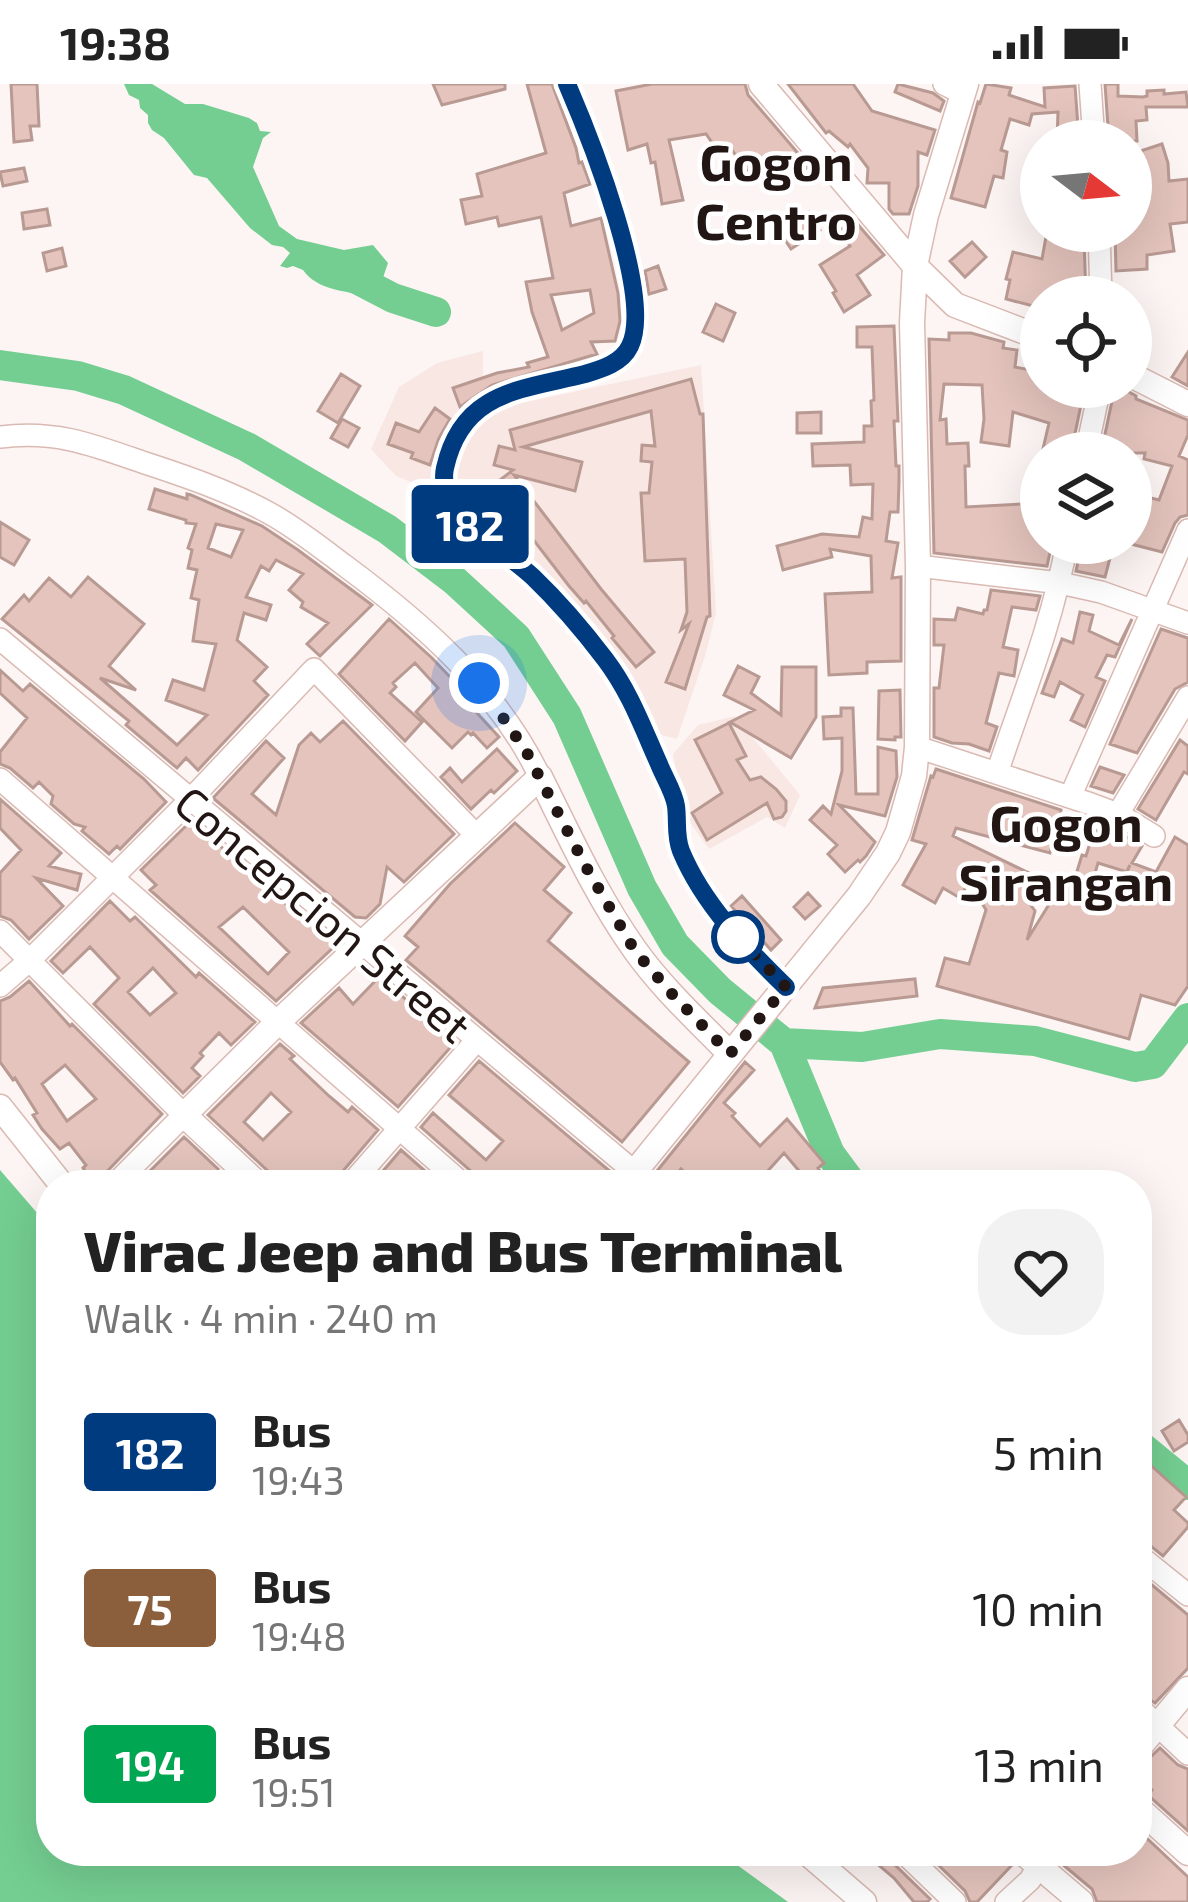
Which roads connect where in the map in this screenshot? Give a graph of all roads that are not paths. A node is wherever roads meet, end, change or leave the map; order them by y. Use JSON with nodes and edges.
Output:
{"nodes":[{"id":1,"x":567,"y":84,"type":"edge"},
{"id":2,"x":760,"y":84,"type":"edge"},
{"id":3,"x":1090,"y":84,"type":"edge"},
{"id":4,"x":957,"y":87,"type":"edge"},
{"id":5,"x":1093,"y":120,"type":"edge"},
{"id":6,"x":915,"y":266,"type":"junction"},
{"id":7,"x":955,"y":305,"type":"junction"},
{"id":8,"x":912,"y":323,"type":"junction"},
{"id":9,"x":1020,"y":330,"type":"edge"},
{"id":10,"x":1152,"y":386,"type":"edge"},
{"id":11,"x":1188,"y":404,"type":"edge"},
{"id":12,"x":0,"y":437,"type":"edge"},
{"id":13,"x":1188,"y":530,"type":"edge"},
{"id":14,"x":1063,"y":564,"type":"edge"},
{"id":15,"x":918,"y":566,"type":"junction"},
{"id":16,"x":1060,"y":583,"type":"junction"},
{"id":17,"x":1154,"y":610,"type":"junction"},
{"id":18,"x":1188,"y":623,"type":"edge"},
{"id":19,"x":0,"y":639,"type":"edge"},
{"id":20,"x":1188,"y":697,"type":"edge"},
{"id":21,"x":917,"y":747,"type":"junction"},
{"id":22,"x":997,"y":773,"type":"junction"},
{"id":23,"x":540,"y":777,"type":"junction"},
{"id":24,"x":0,"y":779,"type":"edge"},
{"id":25,"x":1070,"y":796,"type":"junction"},
{"id":26,"x":191,"y":799,"type":"junction"},
{"id":27,"x":1118,"y":814,"type":"junction"},
{"id":28,"x":476,"y":836,"type":"junction"},
{"id":29,"x":1154,"y":836,"type":"dead end"},
{"id":30,"x":112,"y":878,"type":"junction"},
{"id":31,"x":0,"y":931,"type":"edge"},
{"id":32,"x":364,"y":944,"type":"junction"},
{"id":33,"x":30,"y":960,"type":"junction"},
{"id":34,"x":0,"y":986,"type":"edge"},
{"id":35,"x":783,"y":990,"type":"junction"},
{"id":36,"x":277,"y":1023,"type":"junction"},
{"id":37,"x":476,"y":1041,"type":"junction"},
{"id":38,"x":736,"y":1047,"type":"junction"},
{"id":39,"x":0,"y":1107,"type":"edge"},
{"id":40,"x":184,"y":1115,"type":"junction"},
{"id":41,"x":398,"y":1129,"type":"junction"},
{"id":42,"x":50,"y":1170,"type":"edge"},
{"id":43,"x":132,"y":1170,"type":"edge"},
{"id":44,"x":243,"y":1170,"type":"edge"},
{"id":45,"x":363,"y":1170,"type":"edge"},
{"id":46,"x":446,"y":1170,"type":"edge"},
{"id":47,"x":623,"y":1170,"type":"edge"},
{"id":48,"x":644,"y":1170,"type":"edge"},
{"id":49,"x":1152,"y":1566,"type":"edge"},
{"id":50,"x":1188,"y":1595,"type":"edge"},
{"id":51,"x":1188,"y":1689,"type":"edge"},
{"id":52,"x":1152,"y":1721,"type":"edge"},
{"id":53,"x":1157,"y":1726,"type":"junction"},
{"id":54,"x":1152,"y":1732,"type":"edge"},
{"id":55,"x":1188,"y":1754,"type":"edge"},
{"id":56,"x":1152,"y":1821,"type":"edge"},
{"id":57,"x":1188,"y":1853,"type":"edge"},
{"id":58,"x":822,"y":1866,"type":"edge"},
{"id":59,"x":918,"y":1866,"type":"edge"},
{"id":60,"x":1034,"y":1866,"type":"edge"},
{"id":61,"x":1047,"y":1866,"type":"edge"},
{"id":62,"x":864,"y":1902,"type":"edge"},
{"id":63,"x":955,"y":1902,"type":"edge"},
{"id":64,"x":1006,"y":1902,"type":"edge"},
{"id":65,"x":1081,"y":1902,"type":"edge"}],
"edges":[{"from":1,"to":35,"type":"street"},
{"from":2,"to":6,"type":"main road"},
{"from":3,"to":5,"type":"street"},
{"from":4,"to":6,"type":"main road"},
{"from":6,"to":7,"type":"main road"},
{"from":6,"to":8,"type":"main road"},
{"from":7,"to":8,"type":"main road"},
{"from":7,"to":9,"type":"main road"},
{"from":8,"to":15,"type":"main road"},
{"from":10,"to":11,"type":"main road"},
{"from":12,"to":23,"type":"street"},
{"from":13,"to":17,"type":"street"},
{"from":14,"to":16,"type":"street"},
{"from":15,"to":16,"type":"street"},
{"from":15,"to":21,"type":"main road"},
{"from":16,"to":17,"type":"street"},
{"from":16,"to":22,"type":"street"},
{"from":17,"to":18,"type":"street"},
{"from":17,"to":25,"type":"street"},
{"from":19,"to":26,"type":"street","name":"Concepcion Street"},
{"from":20,"to":27,"type":"street"},
{"from":21,"to":22,"type":"street"},
{"from":21,"to":35,"type":"main road"},
{"from":22,"to":25,"type":"street"},
{"from":23,"to":28,"type":"main road"},
{"from":23,"to":38,"type":"main road"},
{"from":24,"to":30,"type":"street"},
{"from":25,"to":27,"type":"street"},
{"from":26,"to":28,"type":"street"},
{"from":26,"to":30,"type":"street"},
{"from":26,"to":32,"type":"street","name":"Concepcion Street"},
{"from":27,"to":29,"type":"street"},
{"from":28,"to":32,"type":"main road"},
{"from":30,"to":33,"type":"street"},
{"from":30,"to":36,"type":"street"},
{"from":31,"to":33,"type":"street"},
{"from":32,"to":36,"type":"main road"},
{"from":32,"to":37,"type":"street","name":"Concepcion Street"},
{"from":33,"to":34,"type":"street"},
{"from":33,"to":40,"type":"street"},
{"from":35,"to":38,"type":"main road"},
{"from":36,"to":40,"type":"main road"},
{"from":36,"to":41,"type":"street"},
{"from":37,"to":41,"type":"street"},
{"from":37,"to":47,"type":"street","name":"Concepcion Street"},
{"from":38,"to":48,"type":"main road"},
{"from":39,"to":42,"type":"main road"},
{"from":40,"to":43,"type":"street"},
{"from":40,"to":44,"type":"main road"},
{"from":41,"to":45,"type":"street"},
{"from":41,"to":46,"type":"street"},
{"from":49,"to":50,"type":"street"},
{"from":51,"to":53,"type":"main road"},
{"from":52,"to":53,"type":"street"},
{"from":53,"to":54,"type":"main road"},
{"from":53,"to":55,"type":"street"},
{"from":56,"to":57,"type":"main road"},
{"from":58,"to":62,"type":"main road"},
{"from":59,"to":63,"type":"street"},
{"from":60,"to":64,"type":"street"},
{"from":61,"to":65,"type":"main road"}]}
